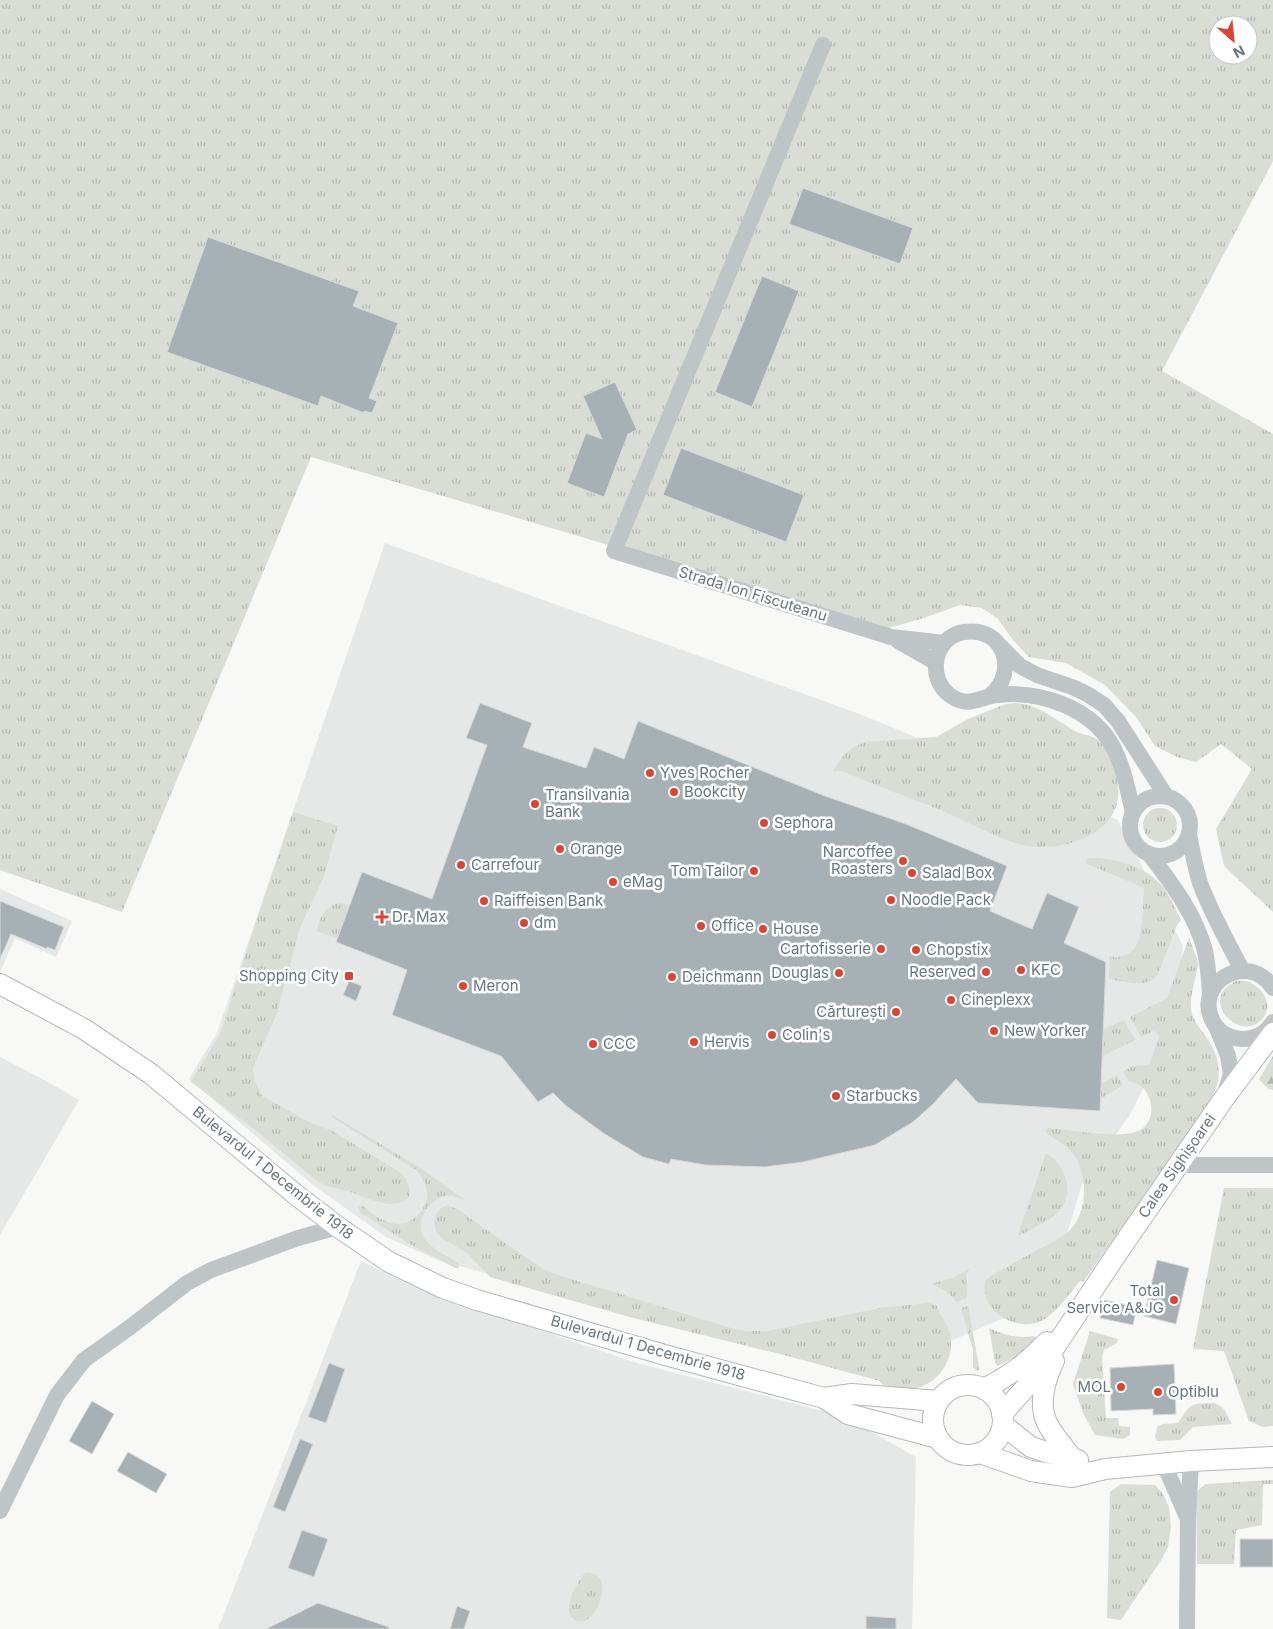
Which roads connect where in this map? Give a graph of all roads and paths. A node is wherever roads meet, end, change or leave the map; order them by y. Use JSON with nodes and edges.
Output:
{"nodes":[{"id":1,"x":823,"y":45,"type":"dead end"},
{"id":2,"x":891,"y":637,"type":"junction"},
{"id":3,"x":944,"y":643,"type":"junction"},
{"id":4,"x":999,"y":645,"type":"junction"},
{"id":5,"x":935,"y":662,"type":"junction"},
{"id":6,"x":991,"y":695,"type":"junction"},
{"id":7,"x":1166,"y":796,"type":"junction"},
{"id":8,"x":1133,"y":813,"type":"junction"},
{"id":9,"x":1189,"y":834,"type":"junction"},
{"id":10,"x":1150,"y":854,"type":"junction"},
{"id":11,"x":1273,"y":968,"type":"edge"},
{"id":12,"x":1248,"y":971,"type":"junction"},
{"id":13,"x":0,"y":984,"type":"edge"},
{"id":14,"x":1273,"y":988,"type":"edge"},
{"id":15,"x":1210,"y":993,"type":"junction"},
{"id":16,"x":1217,"y":1028,"type":"junction"},
{"id":17,"x":1272,"y":1028,"type":"edge"},
{"id":18,"x":1223,"y":1100,"type":"junction"},
{"id":19,"x":1178,"y":1165,"type":"junction"},
{"id":20,"x":1273,"y":1165,"type":"edge"},
{"id":21,"x":338,"y":1227,"type":"junction"},
{"id":22,"x":1084,"y":1302,"type":"junction"},
{"id":23,"x":984,"y":1389,"type":"junction"},
{"id":24,"x":824,"y":1398,"type":"junction"},
{"id":25,"x":938,"y":1401,"type":"junction"},
{"id":26,"x":1002,"y":1420,"type":"junction"},
{"id":27,"x":938,"y":1438,"type":"junction"},
{"id":28,"x":980,"y":1453,"type":"junction"},
{"id":29,"x":1273,"y":1457,"type":"edge"},
{"id":30,"x":1072,"y":1458,"type":"junction"},
{"id":31,"x":1191,"y":1462,"type":"junction"},
{"id":32,"x":1164,"y":1464,"type":"junction"},
{"id":33,"x":1106,"y":1469,"type":"junction"},
{"id":34,"x":0,"y":1511,"type":"edge"},
{"id":35,"x":1188,"y":1519,"type":"junction"},
{"id":36,"x":1187,"y":1629,"type":"edge"}],
"edges":[{"from":1,"to":2,"type":"street","name":"Strada Ion Fiscuteanu"},
{"from":2,"to":3,"type":"street","name":"Strada Ion Fiscuteanu"},
{"from":2,"to":5,"type":"street","name":"Strada Ion Fiscuteanu"},
{"from":3,"to":4,"type":"street"},
{"from":3,"to":5,"type":"street"},
{"from":4,"to":6,"type":"street"},
{"from":4,"to":7,"type":"street"},
{"from":5,"to":6,"type":"street"},
{"from":6,"to":8,"type":"street"},
{"from":7,"to":8,"type":"street"},
{"from":7,"to":9,"type":"street"},
{"from":8,"to":10,"type":"street"},
{"from":9,"to":10,"type":"street"},
{"from":9,"to":12,"type":"street"},
{"from":10,"to":15,"type":"street"},
{"from":11,"to":12,"type":"street"},
{"from":12,"to":14,"type":"street"},
{"from":12,"to":15,"type":"street"},
{"from":13,"to":21,"type":"main road","name":"Bulevardul 1 Decembrie 1918"},
{"from":15,"to":16,"type":"street"},
{"from":16,"to":17,"type":"street"},
{"from":16,"to":18,"type":"street"},
{"from":17,"to":18,"type":"main road","name":"Calea Sighișoarei"},
{"from":18,"to":19,"type":"main road","name":"Calea Sighișoarei"},
{"from":19,"to":20,"type":"street"},
{"from":19,"to":22,"type":"main road","name":"Calea Sighișoarei"},
{"from":21,"to":24,"type":"main road","name":"Bulevardul 1 Decembrie 1918"},
{"from":21,"to":34,"type":"street"},
{"from":22,"to":23,"type":"main road","name":"Calea Sighișoarei"},
{"from":22,"to":26,"type":"main road","name":"Calea Sighișoarei"},
{"from":22,"to":30,"type":"main road"},
{"from":23,"to":25,"type":"main road"},
{"from":23,"to":26,"type":"main road","name":"Bulevardul 1 Decembrie 1918"},
{"from":24,"to":25,"type":"main road","name":"Bulevardul 1 Decembrie 1918"},
{"from":24,"to":27,"type":"main road","name":"Bulevardul 1 Decembrie 1918"},
{"from":25,"to":27,"type":"main road"},
{"from":26,"to":28,"type":"main road"},
{"from":26,"to":30,"type":"main road","name":"Bulevardul 1 Decembrie 1918"},
{"from":27,"to":28,"type":"main road","name":"Bulevardul 1 Decembrie 1918"},
{"from":28,"to":33,"type":"main road","name":"Bulevardul 1 Decembrie 1918"},
{"from":29,"to":31,"type":"main road","name":"Bulevardul 1 Decembrie 1918"},
{"from":30,"to":33,"type":"main road","name":"Bulevardul 1 Decembrie 1918"},
{"from":31,"to":32,"type":"main road","name":"Bulevardul 1 Decembrie 1918"},
{"from":31,"to":35,"type":"street"},
{"from":32,"to":33,"type":"main road","name":"Bulevardul 1 Decembrie 1918"},
{"from":32,"to":35,"type":"street"},
{"from":35,"to":36,"type":"street"}]}
